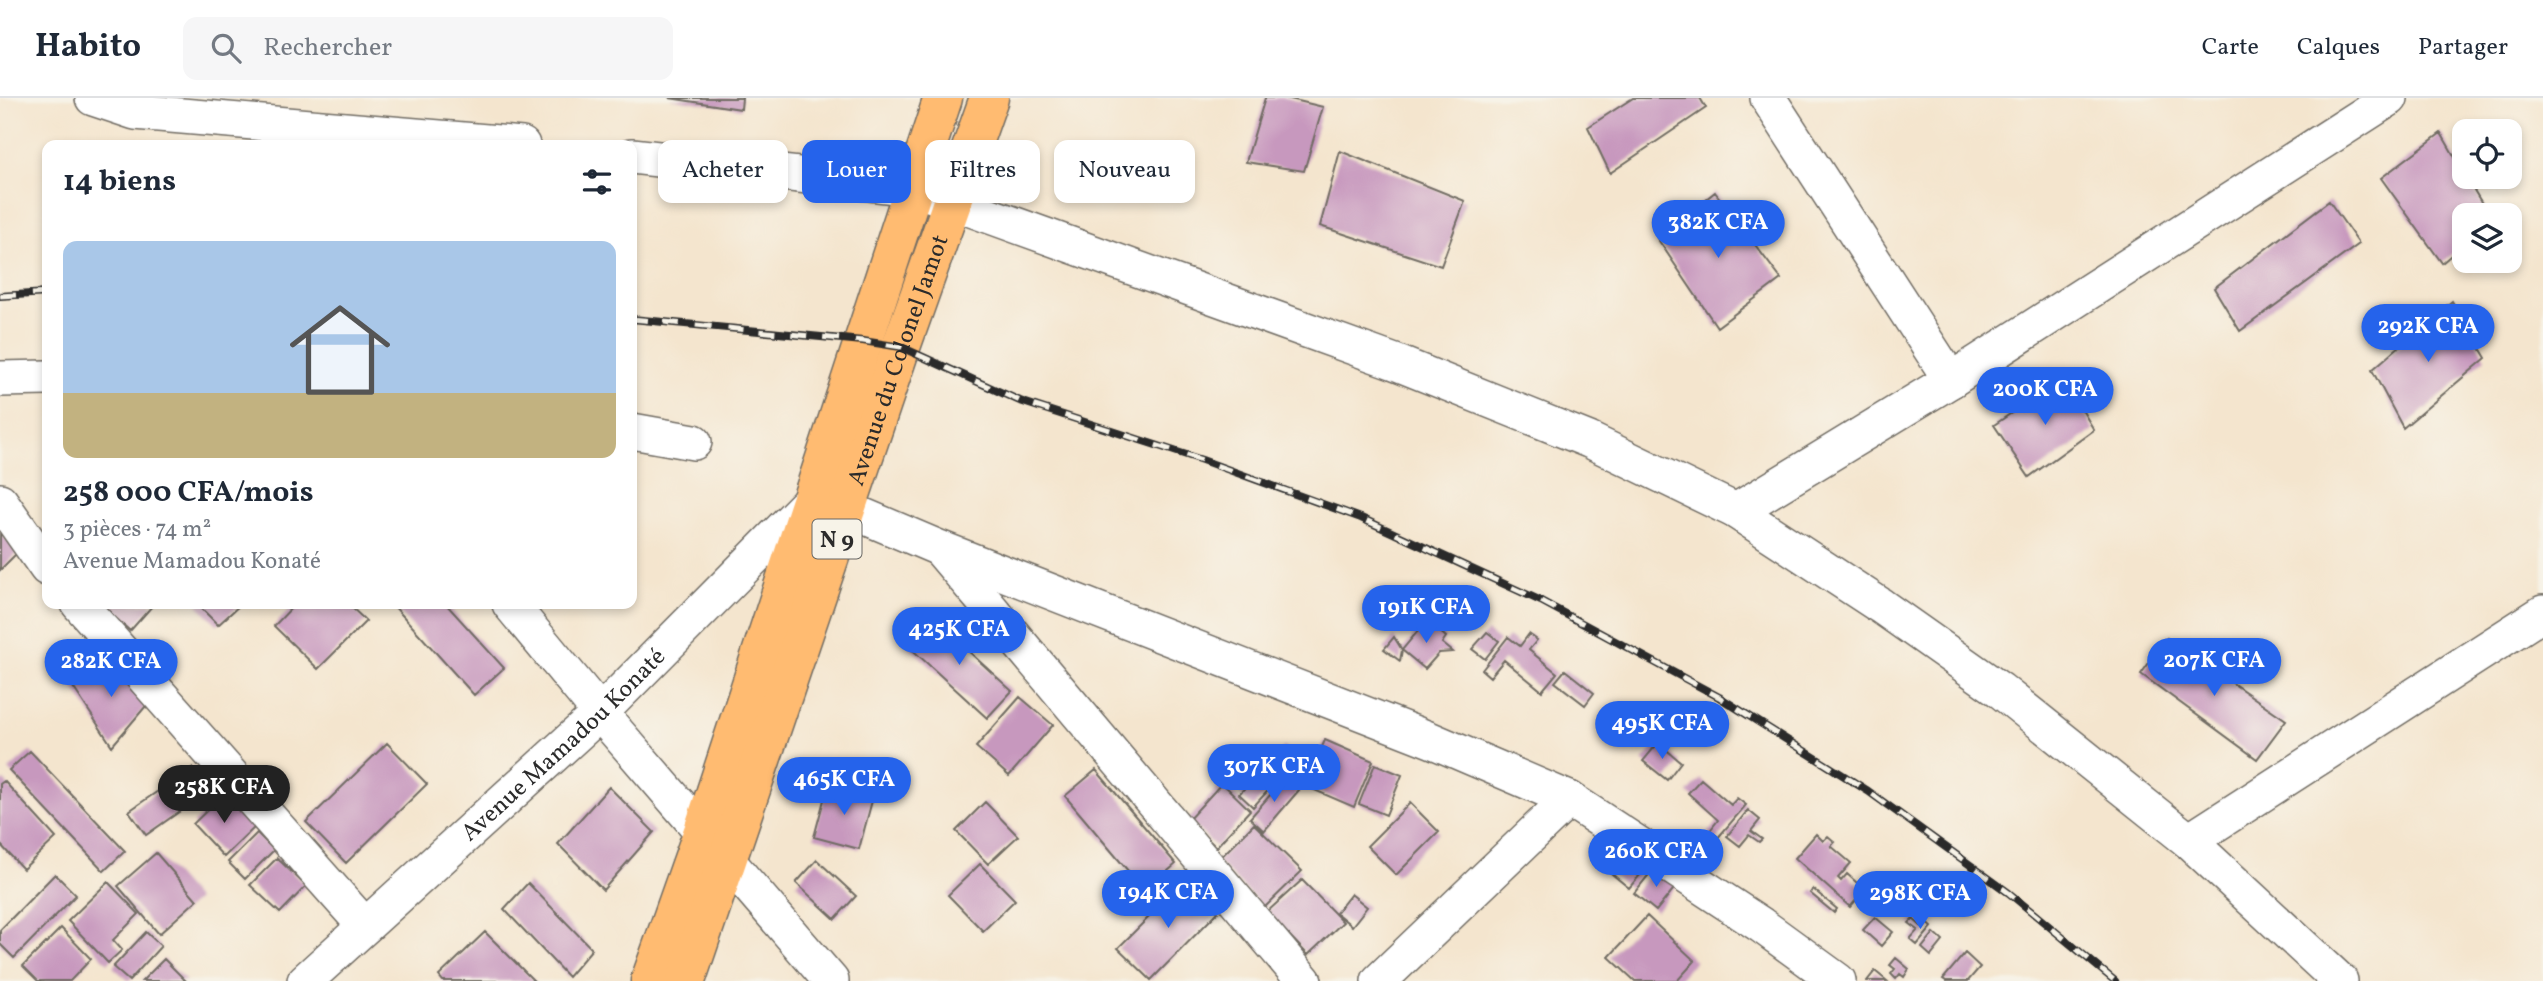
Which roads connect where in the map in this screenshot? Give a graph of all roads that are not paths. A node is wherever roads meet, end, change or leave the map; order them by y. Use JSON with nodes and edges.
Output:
{"nodes":[{"id":1,"x":93,"y":98,"type":"edge"},
{"id":2,"x":943,"y":98,"type":"edge"},
{"id":3,"x":989,"y":98,"type":"edge"},
{"id":4,"x":1768,"y":98,"type":"edge"},
{"id":5,"x":2390,"y":98,"type":"edge"},
{"id":6,"x":463,"y":140,"type":"edge"},
{"id":7,"x":974,"y":140,"type":"edge"},
{"id":8,"x":637,"y":157,"type":"edge"},
{"id":9,"x":913,"y":188,"type":"junction"},
{"id":10,"x":925,"y":192,"type":"edge"},
{"id":11,"x":953,"y":203,"type":"edge"},
{"id":12,"x":956,"y":203,"type":"edge"},
{"id":13,"x":42,"y":378,"type":"edge"},
{"id":14,"x":0,"y":379,"type":"edge"},
{"id":15,"x":1951,"y":380,"type":"junction"},
{"id":16,"x":637,"y":432,"type":"edge"},
{"id":17,"x":694,"y":442,"type":"dead end"},
{"id":18,"x":0,"y":501,"type":"edge"},
{"id":19,"x":829,"y":504,"type":"junction"},
{"id":20,"x":1736,"y":512,"type":"junction"},
{"id":21,"x":939,"y":548,"type":"junction"},
{"id":22,"x":42,"y":561,"type":"edge"},
{"id":23,"x":83,"y":609,"type":"edge"},
{"id":24,"x":514,"y":609,"type":"edge"},
{"id":25,"x":2543,"y":613,"type":"edge"},
{"id":26,"x":600,"y":713,"type":"junction"},
{"id":27,"x":1569,"y":799,"type":"junction"},
{"id":28,"x":703,"y":831,"type":"junction"},
{"id":29,"x":2189,"y":841,"type":"junction"},
{"id":30,"x":728,"y":861,"type":"junction"},
{"id":31,"x":365,"y":926,"type":"junction"},
{"id":32,"x":305,"y":981,"type":"edge"},
{"id":33,"x":650,"y":981,"type":"edge"},
{"id":34,"x":686,"y":981,"type":"edge"},
{"id":35,"x":831,"y":981,"type":"edge"},
{"id":36,"x":1304,"y":981,"type":"edge"},
{"id":37,"x":1379,"y":981,"type":"edge"},
{"id":38,"x":1838,"y":981,"type":"edge"},
{"id":39,"x":2340,"y":981,"type":"edge"}],
"edges":[{"from":1,"to":6,"type":"street"},
{"from":2,"to":9,"type":"main road","name":"Avenue du Colonel Jamot","number":"N 9"},
{"from":3,"to":7,"type":"main road","name":"Avenue du Colonel Jamot","number":"N 9"},
{"from":4,"to":15,"type":"street"},
{"from":5,"to":15,"type":"street"},
{"from":8,"to":9,"type":"street"},
{"from":9,"to":10,"type":"street"},
{"from":9,"to":19,"type":"main road","name":"Avenue du Colonel Jamot","number":"N 9"},
{"from":11,"to":19,"type":"main road","name":"Avenue du Colonel Jamot","number":"N 9"},
{"from":12,"to":20,"type":"street"},
{"from":13,"to":14,"type":"street"},
{"from":15,"to":20,"type":"street"},
{"from":16,"to":17,"type":"street"},
{"from":18,"to":22,"type":"street"},
{"from":19,"to":21,"type":"street"},
{"from":19,"to":26,"type":"street","name":"Avenue Mamadou Konaté"},
{"from":19,"to":28,"type":"main road","name":"Avenue du Colonel Jamot","number":"N 9"},
{"from":19,"to":30,"type":"main road","name":"Avenue du Colonel Jamot","number":"N 9"},
{"from":20,"to":29,"type":"street"},
{"from":21,"to":27,"type":"street"},
{"from":21,"to":36,"type":"street"},
{"from":23,"to":31,"type":"street"},
{"from":24,"to":26,"type":"street"},
{"from":25,"to":29,"type":"street"},
{"from":26,"to":28,"type":"street"},
{"from":26,"to":31,"type":"street","name":"Avenue Mamadou Konaté"},
{"from":27,"to":37,"type":"street"},
{"from":27,"to":38,"type":"street"},
{"from":28,"to":30,"type":"street"},
{"from":28,"to":33,"type":"main road","name":"Avenue du Colonel Jamot","number":"N 9"},
{"from":29,"to":39,"type":"street"},
{"from":30,"to":34,"type":"main road","name":"Avenue du Colonel Jamot","number":"N 9"},
{"from":30,"to":35,"type":"street"},
{"from":31,"to":32,"type":"street","name":"Avenue Mamadou Konaté"}]}
